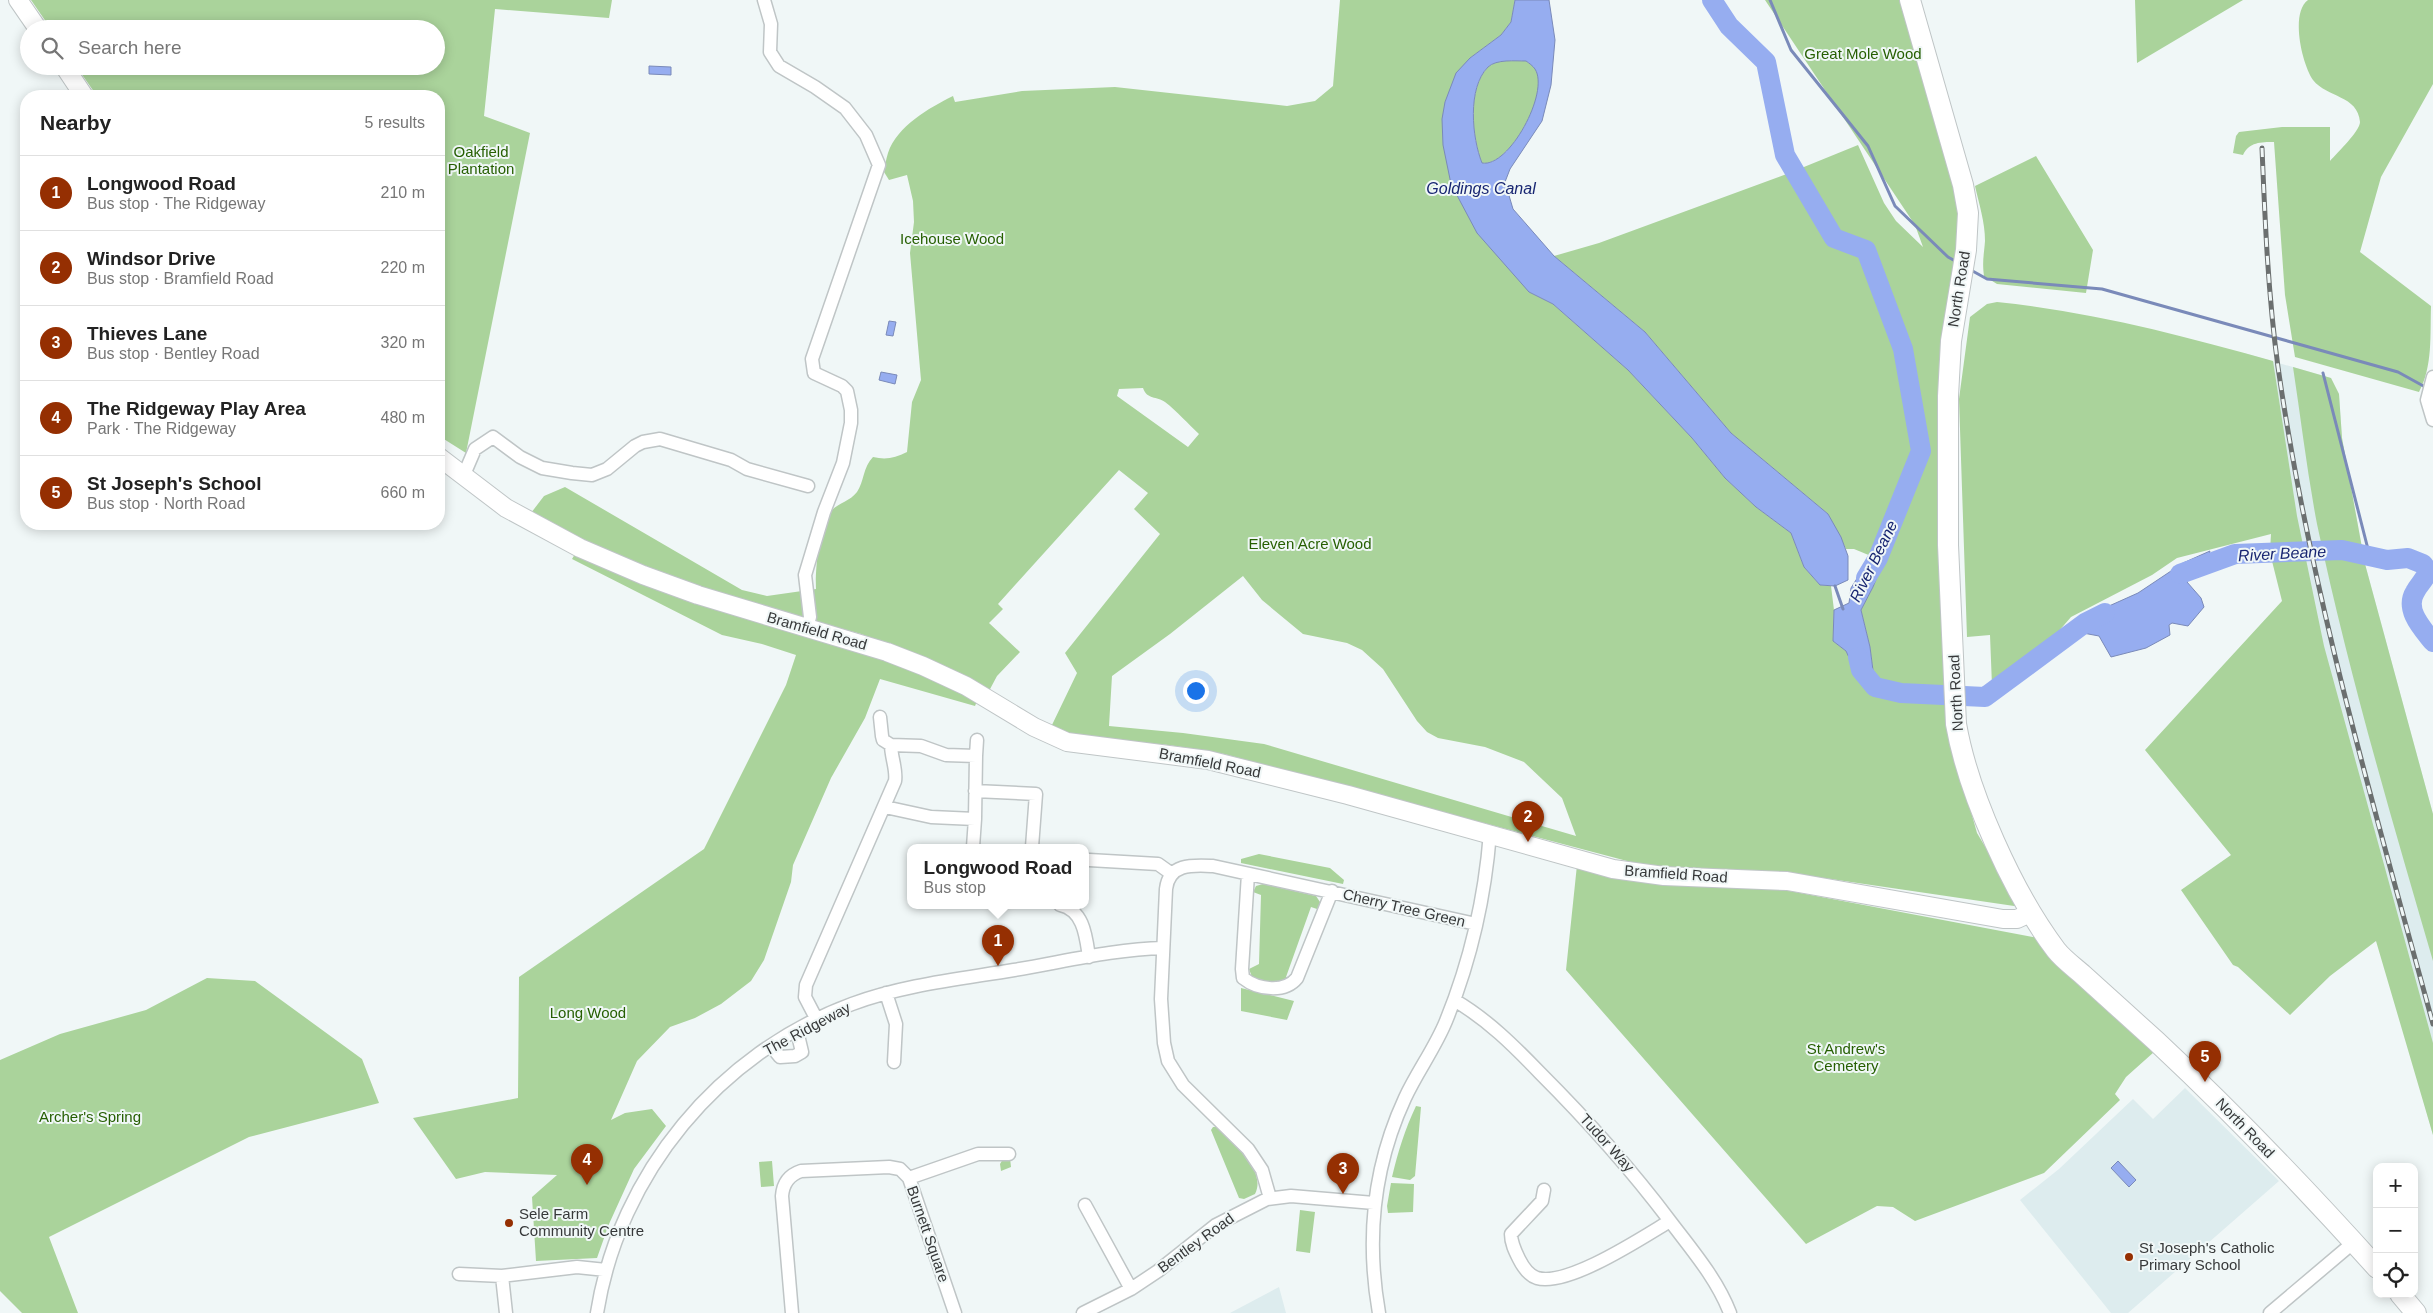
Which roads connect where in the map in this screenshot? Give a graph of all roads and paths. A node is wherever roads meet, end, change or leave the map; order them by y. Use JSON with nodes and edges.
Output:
{"nodes":[{"id":1,"x":18,"y":0,"type":"edge"},
{"id":2,"x":764,"y":0,"type":"edge"},
{"id":3,"x":1910,"y":0,"type":"edge"},
{"id":4,"x":32,"y":20,"type":"edge"},
{"id":5,"x":70,"y":75,"type":"edge"},
{"id":6,"x":80,"y":90,"type":"edge"},
{"id":7,"x":2431,"y":385,"type":"edge"},
{"id":8,"x":2433,"y":420,"type":"edge"},
{"id":9,"x":445,"y":462,"type":"edge"},
{"id":10,"x":463,"y":477,"type":"junction"},
{"id":11,"x":808,"y":486,"type":"dead end"},
{"id":12,"x":807,"y":628,"type":"junction"},
{"id":13,"x":880,"y":717,"type":"dead end"},
{"id":14,"x":977,"y":740,"type":"dead end"},
{"id":15,"x":891,"y":745,"type":"junction"},
{"id":16,"x":976,"y":756,"type":"junction"},
{"id":17,"x":975,"y":791,"type":"junction"},
{"id":18,"x":885,"y":807,"type":"junction"},
{"id":19,"x":974,"y":819,"type":"junction"},
{"id":20,"x":1490,"y":833,"type":"junction"},
{"id":21,"x":973,"y":844,"type":"edge"},
{"id":22,"x":1032,"y":844,"type":"edge"},
{"id":23,"x":1089,"y":860,"type":"dead end"},
{"id":24,"x":1172,"y":874,"type":"junction"},
{"id":25,"x":1248,"y":874,"type":"junction"},
{"id":26,"x":1332,"y":892,"type":"junction"},
{"id":27,"x":1072,"y":909,"type":"edge"},
{"id":28,"x":2030,"y":913,"type":"junction"},
{"id":29,"x":1476,"y":924,"type":"junction"},
{"id":30,"x":1163,"y":948,"type":"junction"},
{"id":31,"x":1089,"y":957,"type":"junction"},
{"id":32,"x":886,"y":994,"type":"junction"},
{"id":33,"x":1454,"y":1000,"type":"junction"},
{"id":34,"x":816,"y":1020,"type":"junction"},
{"id":35,"x":797,"y":1031,"type":"junction"},
{"id":36,"x":771,"y":1046,"type":"junction"},
{"id":37,"x":894,"y":1062,"type":"dead end"},
{"id":38,"x":1009,"y":1154,"type":"dead end"},
{"id":39,"x":909,"y":1178,"type":"junction"},
{"id":40,"x":1544,"y":1190,"type":"dead end"},
{"id":41,"x":1270,"y":1198,"type":"junction"},
{"id":42,"x":1374,"y":1203,"type":"junction"},
{"id":43,"x":1085,"y":1205,"type":"dead end"},
{"id":44,"x":1670,"y":1221,"type":"junction"},
{"id":45,"x":2354,"y":1242,"type":"junction"},
{"id":46,"x":2373,"y":1263,"type":"edge"},
{"id":47,"x":606,"y":1270,"type":"junction"},
{"id":48,"x":459,"y":1274,"type":"dead end"},
{"id":49,"x":502,"y":1276,"type":"junction"},
{"id":50,"x":1131,"y":1289,"type":"junction"},
{"id":51,"x":2403,"y":1298,"type":"edge"},
{"id":52,"x":506,"y":1313,"type":"edge"},
{"id":53,"x":597,"y":1313,"type":"edge"},
{"id":54,"x":792,"y":1313,"type":"edge"},
{"id":55,"x":955,"y":1313,"type":"edge"},
{"id":56,"x":1083,"y":1313,"type":"edge"},
{"id":57,"x":1379,"y":1313,"type":"edge"},
{"id":58,"x":1730,"y":1313,"type":"edge"},
{"id":59,"x":2270,"y":1313,"type":"edge"},
{"id":60,"x":2416,"y":1313,"type":"edge"}],
"edges":[{"from":1,"to":4,"type":"street"},
{"from":2,"to":12,"type":"street"},
{"from":3,"to":28,"type":"main road","name":"North Road"},
{"from":5,"to":6,"type":"street"},
{"from":7,"to":8,"type":"street"},
{"from":9,"to":10,"type":"street","name":"Bramfield Road"},
{"from":10,"to":11,"type":"street"},
{"from":10,"to":12,"type":"street","name":"Bramfield Road"},
{"from":12,"to":20,"type":"street","name":"Bramfield Road"},
{"from":13,"to":15,"type":"street"},
{"from":14,"to":16,"type":"street"},
{"from":15,"to":16,"type":"street"},
{"from":15,"to":18,"type":"street"},
{"from":16,"to":17,"type":"street"},
{"from":17,"to":19,"type":"street"},
{"from":17,"to":22,"type":"street"},
{"from":18,"to":19,"type":"street"},
{"from":18,"to":34,"type":"street"},
{"from":19,"to":21,"type":"street"},
{"from":20,"to":28,"type":"street","name":"Bramfield Road"},
{"from":20,"to":29,"type":"street"},
{"from":23,"to":24,"type":"street"},
{"from":24,"to":25,"type":"street","name":"Cherry Tree Green"},
{"from":24,"to":30,"type":"street"},
{"from":25,"to":26,"type":"street","name":"Cherry Tree Green"},
{"from":25,"to":26,"type":"street","name":"Cherry Tree Green"},
{"from":26,"to":29,"type":"street","name":"Cherry Tree Green"},
{"from":27,"to":31,"type":"street"},
{"from":28,"to":45,"type":"main road","name":"North Road"},
{"from":29,"to":33,"type":"street"},
{"from":30,"to":31,"type":"street","name":"The Ridgeway"},
{"from":30,"to":41,"type":"street"},
{"from":31,"to":32,"type":"street","name":"The Ridgeway"},
{"from":32,"to":34,"type":"street","name":"The Ridgeway"},
{"from":32,"to":37,"type":"street"},
{"from":33,"to":42,"type":"street"},
{"from":33,"to":44,"type":"street","name":"Tudor Way"},
{"from":34,"to":35,"type":"street","name":"The Ridgeway"},
{"from":35,"to":36,"type":"street","name":"The Ridgeway"},
{"from":35,"to":36,"type":"street"},
{"from":36,"to":47,"type":"street","name":"The Ridgeway"},
{"from":38,"to":39,"type":"street"},
{"from":39,"to":54,"type":"street","name":"Burnett Square"},
{"from":39,"to":55,"type":"street","name":"Burnett Square"},
{"from":40,"to":44,"type":"street"},
{"from":41,"to":42,"type":"street","name":"Bentley Road"},
{"from":41,"to":50,"type":"street","name":"Bentley Road"},
{"from":42,"to":57,"type":"street"},
{"from":43,"to":50,"type":"street"},
{"from":44,"to":58,"type":"street","name":"Tudor Way"},
{"from":45,"to":46,"type":"main road","name":"North Road"},
{"from":45,"to":59,"type":"street"},
{"from":47,"to":49,"type":"street"},
{"from":47,"to":53,"type":"street","name":"The Ridgeway"},
{"from":48,"to":49,"type":"street"},
{"from":49,"to":52,"type":"street"},
{"from":50,"to":56,"type":"street","name":"Bentley Road"},
{"from":51,"to":60,"type":"main road"}]}
